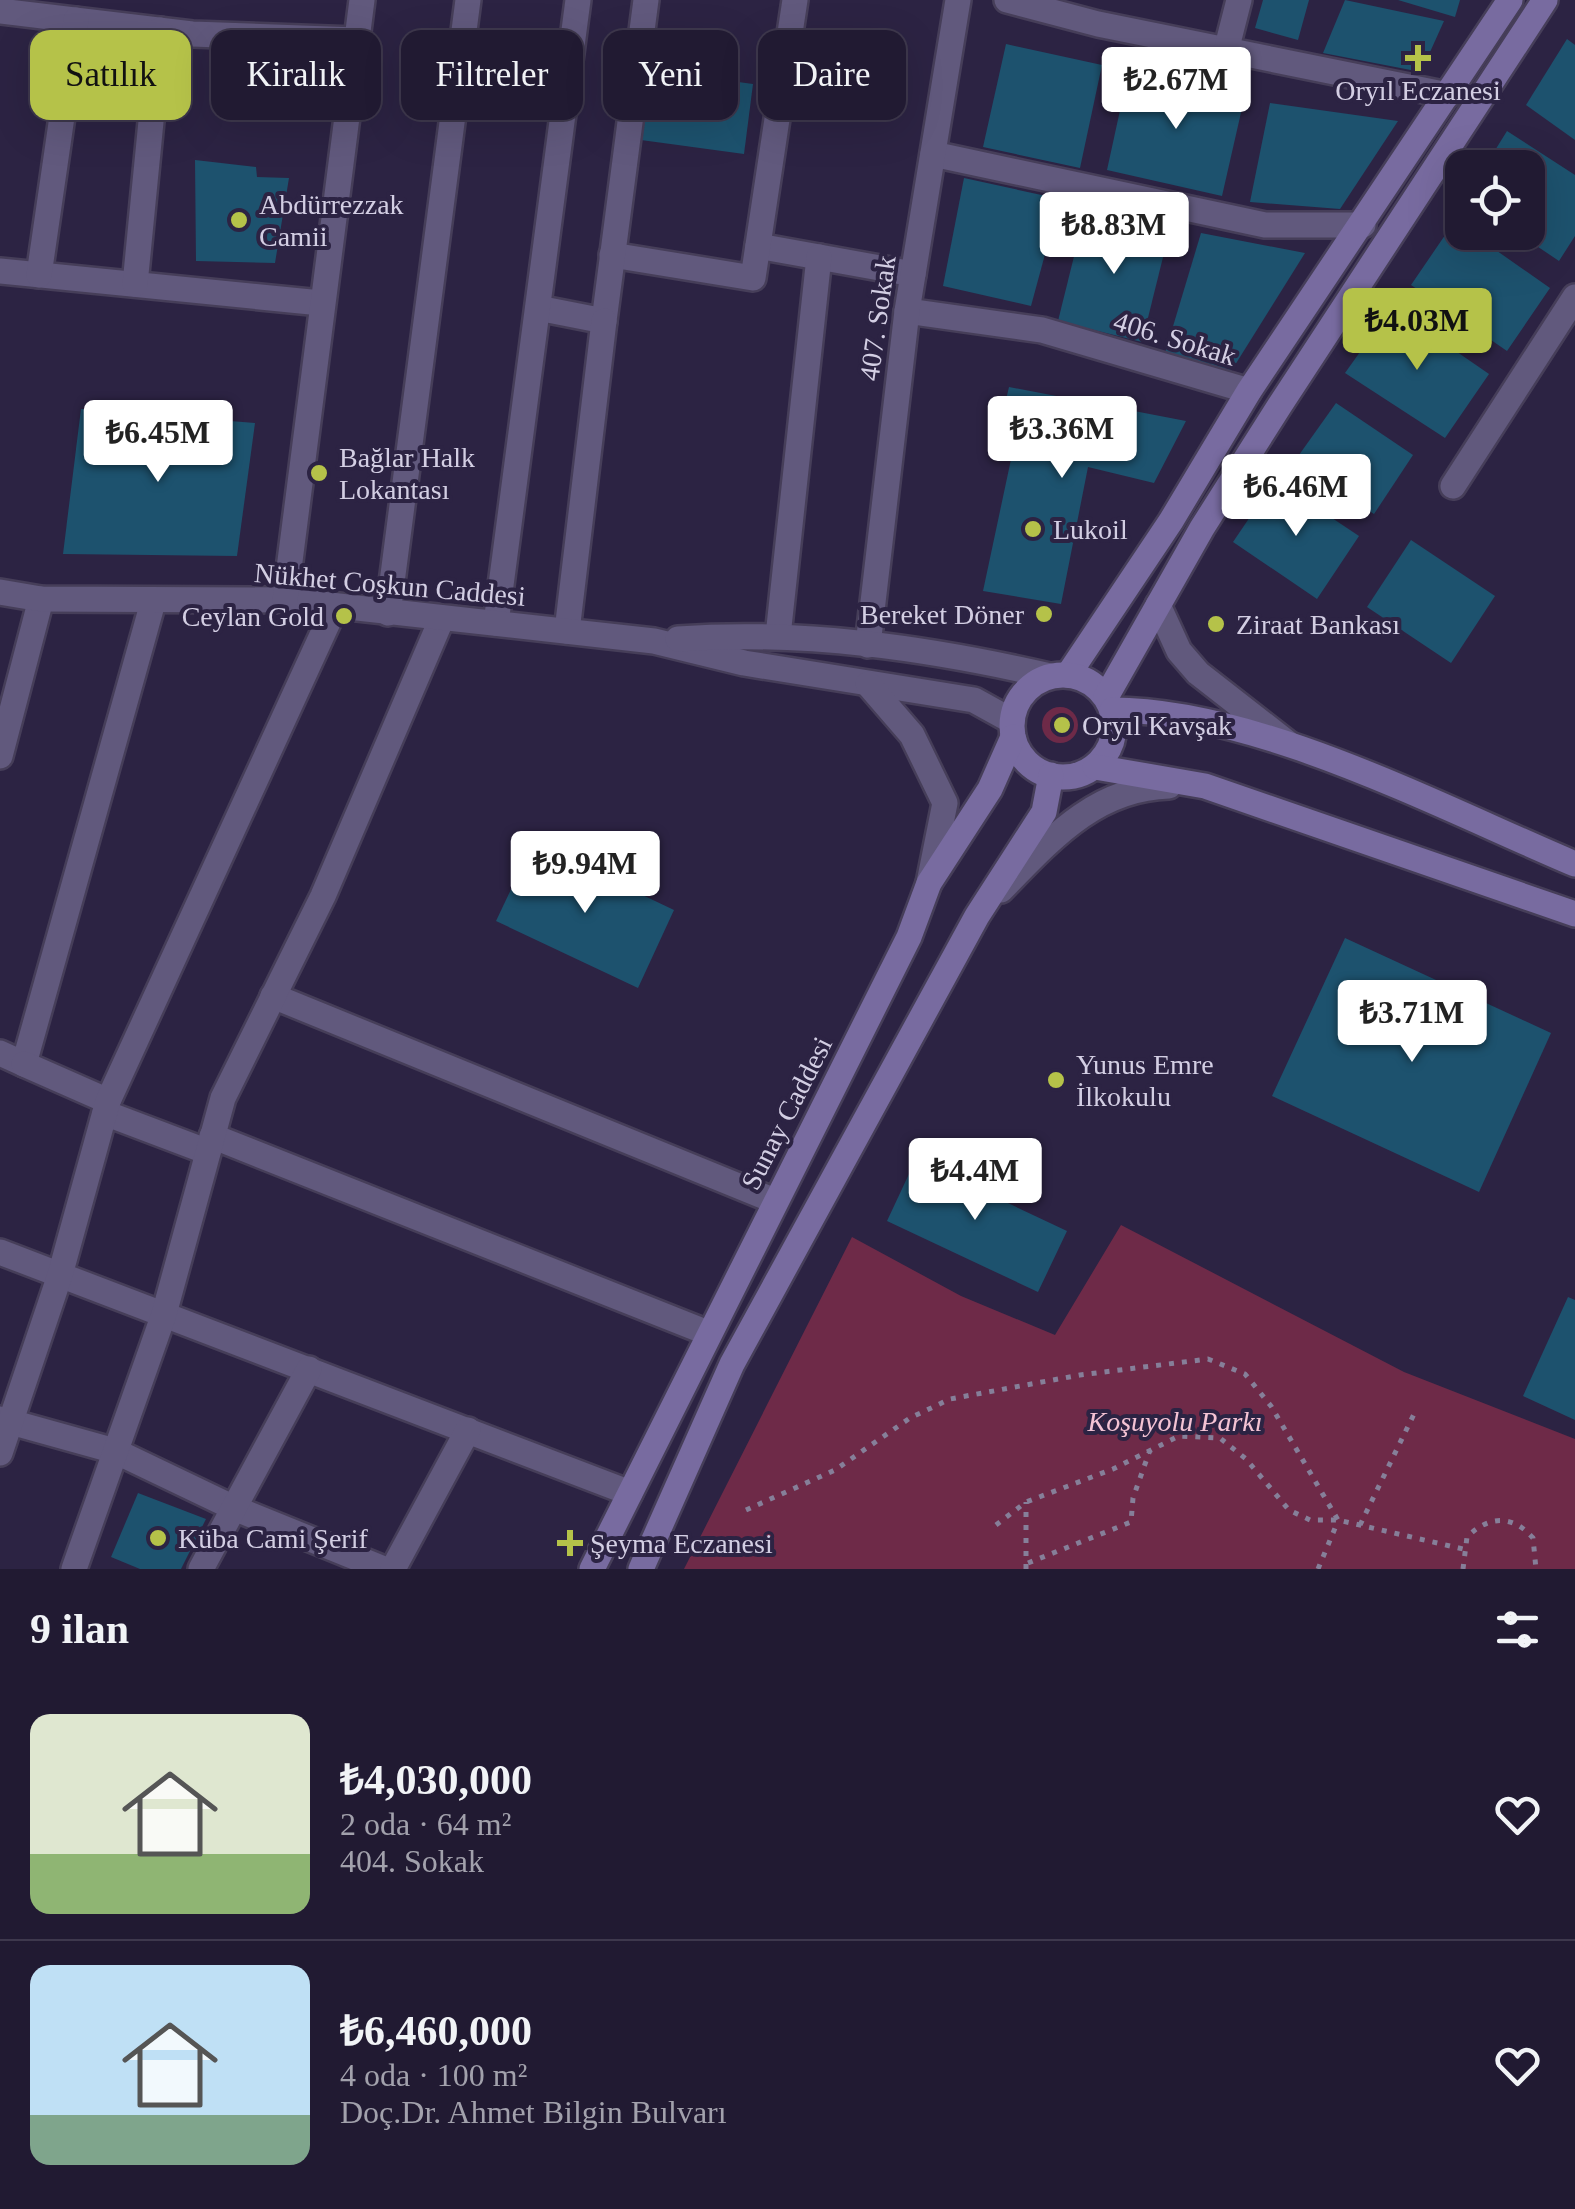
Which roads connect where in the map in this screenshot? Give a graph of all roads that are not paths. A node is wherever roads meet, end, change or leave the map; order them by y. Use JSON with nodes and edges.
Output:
{"nodes":[{"id":1,"x":362,"y":0,"type":"edge"},
{"id":2,"x":468,"y":0,"type":"edge"},
{"id":3,"x":578,"y":0,"type":"edge"},
{"id":4,"x":646,"y":0,"type":"edge"},
{"id":5,"x":795,"y":0,"type":"edge"},
{"id":6,"x":958,"y":0,"type":"edge"},
{"id":7,"x":1007,"y":0,"type":"edge"},
{"id":8,"x":1239,"y":0,"type":"edge"},
{"id":9,"x":1510,"y":0,"type":"edge"},
{"id":10,"x":1545,"y":0,"type":"edge"},
{"id":11,"x":7,"y":8,"type":"edge"},
{"id":12,"x":93,"y":14,"type":"edge"},
{"id":13,"x":160,"y":30,"type":"edge"},
{"id":14,"x":358,"y":30,"type":"edge"},
{"id":15,"x":1227,"y":47,"type":"junction"},
{"id":16,"x":1448,"y":95,"type":"junction"},
{"id":17,"x":151,"y":120,"type":"edge"},
{"id":18,"x":345,"y":120,"type":"edge"},
{"id":19,"x":933,"y":154,"type":"junction"},
{"id":20,"x":1363,"y":225,"type":"junction"},
{"id":21,"x":758,"y":246,"type":"junction"},
{"id":22,"x":612,"y":255,"type":"junction"},
{"id":23,"x":820,"y":257,"type":"junction"},
{"id":24,"x":0,"y":270,"type":"edge"},
{"id":25,"x":913,"y":274,"type":"junction"},
{"id":26,"x":39,"y":275,"type":"junction"},
{"id":27,"x":135,"y":284,"type":"junction"},
{"id":28,"x":1575,"y":297,"type":"edge"},
{"id":29,"x":321,"y":303,"type":"junction"},
{"id":30,"x":538,"y":308,"type":"junction"},
{"id":31,"x":907,"y":311,"type":"junction"},
{"id":32,"x":604,"y":321,"type":"junction"},
{"id":33,"x":1249,"y":392,"type":"junction"},
{"id":34,"x":1453,"y":486,"type":"dead end"},
{"id":35,"x":0,"y":592,"type":"edge"},
{"id":36,"x":42,"y":599,"type":"junction"},
{"id":37,"x":285,"y":600,"type":"junction"},
{"id":38,"x":153,"y":602,"type":"junction"},
{"id":39,"x":1158,"y":605,"type":"junction"},
{"id":40,"x":336,"y":607,"type":"junction"},
{"id":41,"x":388,"y":613,"type":"junction"},
{"id":42,"x":442,"y":618,"type":"junction"},
{"id":43,"x":496,"y":623,"type":"junction"},
{"id":44,"x":567,"y":631,"type":"junction"},
{"id":45,"x":778,"y":636,"type":"junction"},
{"id":46,"x":654,"y":641,"type":"junction"},
{"id":47,"x":868,"y":645,"type":"junction"},
{"id":48,"x":1059,"y":676,"type":"junction"},
{"id":49,"x":868,"y":684,"type":"junction"},
{"id":50,"x":1109,"y":704,"type":"junction"},
{"id":51,"x":1013,"y":729,"type":"junction"},
{"id":52,"x":1289,"y":744,"type":"junction"},
{"id":53,"x":0,"y":756,"type":"edge"},
{"id":54,"x":1094,"y":766,"type":"junction"},
{"id":55,"x":1051,"y":776,"type":"junction"},
{"id":56,"x":1205,"y":786,"type":"junction"},
{"id":57,"x":1575,"y":864,"type":"edge"},
{"id":58,"x":929,"y":882,"type":"junction"},
{"id":59,"x":1575,"y":914,"type":"edge"},
{"id":60,"x":977,"y":916,"type":"junction"},
{"id":61,"x":274,"y":996,"type":"junction"},
{"id":62,"x":12,"y":1058,"type":"edge"},
{"id":63,"x":107,"y":1107,"type":"junction"},
{"id":64,"x":210,"y":1144,"type":"junction"},
{"id":65,"x":775,"y":1201,"type":"junction"},
{"id":66,"x":0,"y":1252,"type":"edge"},
{"id":67,"x":60,"y":1275,"type":"junction"},
{"id":68,"x":164,"y":1314,"type":"junction"},
{"id":69,"x":708,"y":1334,"type":"junction"},
{"id":70,"x":309,"y":1369,"type":"junction"},
{"id":71,"x":5,"y":1420,"type":"edge"},
{"id":72,"x":468,"y":1430,"type":"junction"},
{"id":73,"x":115,"y":1451,"type":"junction"},
{"id":74,"x":0,"y":1453,"type":"edge"},
{"id":75,"x":630,"y":1493,"type":"junction"},
{"id":76,"x":234,"y":1508,"type":"junction"},
{"id":77,"x":74,"y":1569,"type":"edge"},
{"id":78,"x":201,"y":1569,"type":"edge"},
{"id":79,"x":384,"y":1569,"type":"edge"},
{"id":80,"x":393,"y":1569,"type":"edge"},
{"id":81,"x":592,"y":1569,"type":"edge"},
{"id":82,"x":641,"y":1569,"type":"edge"}],
"edges":[{"from":1,"to":14,"type":"street"},
{"from":2,"to":41,"type":"street"},
{"from":3,"to":30,"type":"street"},
{"from":4,"to":22,"type":"street"},
{"from":5,"to":21,"type":"street"},
{"from":6,"to":19,"type":"street","name":"407. Sokak"},
{"from":7,"to":15,"type":"street"},
{"from":8,"to":15,"type":"street"},
{"from":9,"to":16,"type":"main road"},
{"from":10,"to":39,"type":"main road"},
{"from":11,"to":12,"type":"street"},
{"from":12,"to":13,"type":"street"},
{"from":12,"to":26,"type":"street"},
{"from":15,"to":16,"type":"street"},
{"from":16,"to":20,"type":"main road"},
{"from":17,"to":27,"type":"street"},
{"from":18,"to":29,"type":"street"},
{"from":19,"to":20,"type":"street"},
{"from":19,"to":25,"type":"street","name":"407. Sokak"},
{"from":20,"to":33,"type":"main road"},
{"from":21,"to":22,"type":"street"},
{"from":21,"to":23,"type":"street"},
{"from":22,"to":32,"type":"street"},
{"from":23,"to":25,"type":"street"},
{"from":23,"to":45,"type":"street"},
{"from":24,"to":26,"type":"street"},
{"from":25,"to":31,"type":"street","name":"407. Sokak"},
{"from":26,"to":27,"type":"street"},
{"from":27,"to":29,"type":"street"},
{"from":28,"to":34,"type":"street"},
{"from":29,"to":37,"type":"street"},
{"from":30,"to":32,"type":"street"},
{"from":30,"to":43,"type":"street"},
{"from":31,"to":33,"type":"street","name":"406. Sokak"},
{"from":31,"to":47,"type":"street","name":"407. Sokak"},
{"from":32,"to":44,"type":"street"},
{"from":33,"to":48,"type":"main road"},
{"from":35,"to":36,"type":"street","name":"Nükhet Coşkun Caddesi"},
{"from":36,"to":38,"type":"street","name":"Nükhet Coşkun Caddesi"},
{"from":36,"to":53,"type":"street"},
{"from":37,"to":38,"type":"street","name":"Nükhet Coşkun Caddesi"},
{"from":37,"to":40,"type":"street","name":"Nükhet Coşkun Caddesi"},
{"from":38,"to":62,"type":"street"},
{"from":39,"to":50,"type":"main road"},
{"from":39,"to":52,"type":"street"},
{"from":40,"to":41,"type":"street","name":"Nükhet Coşkun Caddesi"},
{"from":40,"to":63,"type":"street"},
{"from":41,"to":42,"type":"street","name":"Nükhet Coşkun Caddesi"},
{"from":42,"to":43,"type":"street","name":"Nükhet Coşkun Caddesi"},
{"from":42,"to":61,"type":"street"},
{"from":43,"to":44,"type":"street","name":"Nükhet Coşkun Caddesi"},
{"from":44,"to":46,"type":"street","name":"Nükhet Coşkun Caddesi"},
{"from":45,"to":46,"type":"street"},
{"from":45,"to":47,"type":"street"},
{"from":46,"to":49,"type":"street"},
{"from":47,"to":48,"type":"street"},
{"from":48,"to":50,"type":"main road"},
{"from":48,"to":51,"type":"main road"},
{"from":49,"to":51,"type":"street"},
{"from":49,"to":58,"type":"street","name":"Sunay Caddesi"},
{"from":50,"to":52,"type":"main road"},
{"from":50,"to":54,"type":"main road"},
{"from":51,"to":55,"type":"main road"},
{"from":51,"to":58,"type":"main road"},
{"from":52,"to":57,"type":"main road"},
{"from":54,"to":55,"type":"main road"},
{"from":54,"to":56,"type":"main road"},
{"from":55,"to":60,"type":"main road"},
{"from":56,"to":59,"type":"main road"},
{"from":56,"to":60,"type":"street"},
{"from":58,"to":65,"type":"main road","name":"Sunay Caddesi"},
{"from":60,"to":82,"type":"main road"},
{"from":61,"to":64,"type":"street"},
{"from":61,"to":65,"type":"street"},
{"from":62,"to":63,"type":"street"},
{"from":63,"to":64,"type":"street"},
{"from":63,"to":67,"type":"street"},
{"from":64,"to":68,"type":"street"},
{"from":64,"to":69,"type":"street"},
{"from":65,"to":69,"type":"main road","name":"Sunay Caddesi"},
{"from":66,"to":67,"type":"street"},
{"from":67,"to":68,"type":"street"},
{"from":67,"to":71,"type":"street"},
{"from":68,"to":70,"type":"street"},
{"from":68,"to":73,"type":"street"},
{"from":69,"to":75,"type":"main road","name":"Sunay Caddesi"},
{"from":70,"to":72,"type":"street"},
{"from":70,"to":76,"type":"street"},
{"from":71,"to":73,"type":"street"},
{"from":71,"to":74,"type":"street"},
{"from":72,"to":75,"type":"street"},
{"from":72,"to":80,"type":"street"},
{"from":73,"to":76,"type":"street"},
{"from":73,"to":77,"type":"street"},
{"from":75,"to":81,"type":"main road","name":"Sunay Caddesi"},
{"from":76,"to":78,"type":"street"},
{"from":76,"to":79,"type":"street"}]}
